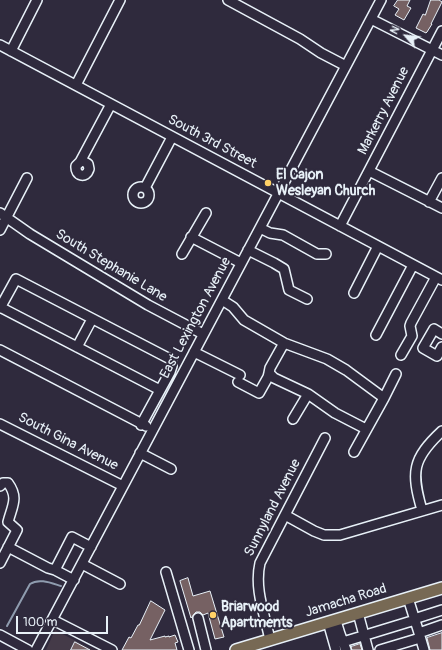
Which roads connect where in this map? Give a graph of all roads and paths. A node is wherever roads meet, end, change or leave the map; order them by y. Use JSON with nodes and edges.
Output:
{"nodes":[{"id":1,"x":37,"y":0,"type":"edge"},
{"id":2,"x":120,"y":0,"type":"edge"},
{"id":3,"x":228,"y":0,"type":"edge"},
{"id":4,"x":381,"y":0,"type":"edge"},
{"id":5,"x":371,"y":18,"type":"junction"},
{"id":6,"x":442,"y":31,"type":"edge"},
{"id":7,"x":0,"y":45,"type":"edge"},
{"id":8,"x":432,"y":50,"type":"junction"},
{"id":9,"x":11,"y":51,"type":"junction"},
{"id":10,"x":442,"y":55,"type":"edge"},
{"id":11,"x":346,"y":66,"type":"junction"},
{"id":12,"x":76,"y":85,"type":"junction"},
{"id":13,"x":111,"y":104,"type":"junction"},
{"id":14,"x":171,"y":137,"type":"junction"},
{"id":15,"x":80,"y":162,"type":"dead end"},
{"id":16,"x":369,"y":170,"type":"junction"},
{"id":17,"x":27,"y":178,"type":"dead end"},
{"id":18,"x":442,"y":178,"type":"edge"},
{"id":19,"x":145,"y":188,"type":"dead end"},
{"id":20,"x":278,"y":193,"type":"junction"},
{"id":21,"x":429,"y":202,"type":"junction"},
{"id":22,"x":442,"y":208,"type":"edge"},
{"id":23,"x":206,"y":213,"type":"dead end"},
{"id":24,"x":4,"y":215,"type":"edge"},
{"id":25,"x":340,"y":226,"type":"junction"},
{"id":26,"x":260,"y":228,"type":"junction"},
{"id":27,"x":0,"y":230,"type":"edge"},
{"id":28,"x":191,"y":237,"type":"junction"},
{"id":29,"x":378,"y":246,"type":"junction"},
{"id":30,"x":248,"y":250,"type":"junction"},
{"id":31,"x":182,"y":254,"type":"dead end"},
{"id":32,"x":326,"y":254,"type":"dead end"},
{"id":33,"x":241,"y":263,"type":"junction"},
{"id":34,"x":413,"y":265,"type":"junction"},
{"id":35,"x":439,"y":278,"type":"edge"},
{"id":36,"x":354,"y":293,"type":"dead end"},
{"id":37,"x":307,"y":299,"type":"dead end"},
{"id":38,"x":222,"y":300,"type":"junction"},
{"id":39,"x":0,"y":307,"type":"edge"},
{"id":40,"x":92,"y":319,"type":"junction"},
{"id":41,"x":204,"y":334,"type":"junction"},
{"id":42,"x":442,"y":334,"type":"edge"},
{"id":43,"x":376,"y":335,"type":"dead end"},
{"id":44,"x":284,"y":343,"type":"junction"},
{"id":45,"x":77,"y":347,"type":"junction"},
{"id":46,"x":442,"y":347,"type":"edge"},
{"id":47,"x":0,"y":350,"type":"edge"},
{"id":48,"x":194,"y":352,"type":"junction"},
{"id":49,"x":401,"y":355,"type":"dead end"},
{"id":50,"x":269,"y":373,"type":"junction"},
{"id":51,"x":396,"y":374,"type":"dead end"},
{"id":52,"x":160,"y":390,"type":"junction"},
{"id":53,"x":308,"y":394,"type":"junction"},
{"id":54,"x":384,"y":398,"type":"junction"},
{"id":55,"x":293,"y":419,"type":"dead end"},
{"id":56,"x":0,"y":424,"type":"edge"},
{"id":57,"x":142,"y":425,"type":"junction"},
{"id":58,"x":153,"y":429,"type":"junction"},
{"id":59,"x":366,"y":429,"type":"junction"},
{"id":60,"x":442,"y":431,"type":"edge"},
{"id":61,"x":325,"y":438,"type":"dead end"},
{"id":62,"x":354,"y":452,"type":"dead end"},
{"id":63,"x":140,"y":453,"type":"junction"},
{"id":64,"x":171,"y":469,"type":"dead end"},
{"id":65,"x":0,"y":486,"type":"edge"},
{"id":66,"x":123,"y":486,"type":"junction"},
{"id":67,"x":442,"y":505,"type":"edge"},
{"id":68,"x":422,"y":510,"type":"junction"},
{"id":69,"x":285,"y":515,"type":"junction"},
{"id":70,"x":91,"y":547,"type":"junction"},
{"id":71,"x":5,"y":551,"type":"edge"},
{"id":72,"x":0,"y":563,"type":"edge"},
{"id":73,"x":82,"y":564,"type":"junction"},
{"id":74,"x":55,"y":570,"type":"junction"},
{"id":75,"x":166,"y":572,"type":"dead end"},
{"id":76,"x":74,"y":580,"type":"junction"},
{"id":77,"x":120,"y":584,"type":"dead end"},
{"id":78,"x":442,"y":588,"type":"edge"},
{"id":79,"x":408,"y":598,"type":"junction"},
{"id":80,"x":442,"y":610,"type":"edge"},
{"id":81,"x":358,"y":613,"type":"junction"},
{"id":82,"x":198,"y":618,"type":"dead end"},
{"id":83,"x":415,"y":619,"type":"junction"},
{"id":84,"x":53,"y":620,"type":"junction"},
{"id":85,"x":332,"y":621,"type":"junction"},
{"id":86,"x":442,"y":625,"type":"edge"},
{"id":87,"x":0,"y":635,"type":"edge"},
{"id":88,"x":420,"y":635,"type":"junction"},
{"id":89,"x":364,"y":636,"type":"junction"},
{"id":90,"x":270,"y":640,"type":"junction"},
{"id":91,"x":344,"y":646,"type":"edge"},
{"id":92,"x":254,"y":647,"type":"edge"},
{"id":93,"x":28,"y":650,"type":"edge"},
{"id":94,"x":36,"y":650,"type":"edge"},
{"id":95,"x":112,"y":650,"type":"edge"},
{"id":96,"x":189,"y":650,"type":"edge"},
{"id":97,"x":206,"y":650,"type":"edge"},
{"id":98,"x":236,"y":650,"type":"edge"},
{"id":99,"x":336,"y":650,"type":"edge"},
{"id":100,"x":368,"y":650,"type":"edge"},
{"id":101,"x":380,"y":650,"type":"edge"},
{"id":102,"x":424,"y":650,"type":"edge"}],
"edges":[{"from":1,"to":9,"type":"street"},
{"from":2,"to":12,"type":"street"},
{"from":3,"to":11,"type":"street"},
{"from":4,"to":5,"type":"street","name":"East Lexington Avenue"},
{"from":5,"to":8,"type":"street"},
{"from":5,"to":11,"type":"street","name":"East Lexington Avenue"},
{"from":6,"to":8,"type":"street","name":"Markerry Avenue"},
{"from":7,"to":9,"type":"street","name":"South 3rd Street"},
{"from":8,"to":10,"type":"street"},
{"from":8,"to":16,"type":"street","name":"Markerry Avenue"},
{"from":9,"to":12,"type":"street","name":"South 3rd Street"},
{"from":11,"to":20,"type":"street","name":"East Lexington Avenue"},
{"from":12,"to":13,"type":"street","name":"South 3rd Street"},
{"from":13,"to":14,"type":"street","name":"South 3rd Street"},
{"from":13,"to":15,"type":"street"},
{"from":14,"to":19,"type":"street"},
{"from":14,"to":20,"type":"street","name":"South 3rd Street"},
{"from":16,"to":21,"type":"street"},
{"from":16,"to":25,"type":"street","name":"Markerry Avenue"},
{"from":17,"to":24,"type":"street"},
{"from":18,"to":21,"type":"street"},
{"from":20,"to":25,"type":"street","name":"South 3rd Street"},
{"from":20,"to":26,"type":"street","name":"East Lexington Avenue"},
{"from":21,"to":22,"type":"street"},
{"from":23,"to":28,"type":"street"},
{"from":24,"to":27,"type":"street"},
{"from":24,"to":41,"type":"street","name":"South Stephanie Lane"},
{"from":25,"to":29,"type":"street","name":"South 3rd Street"},
{"from":26,"to":30,"type":"street","name":"East Lexington Avenue"},
{"from":26,"to":32,"type":"street"},
{"from":28,"to":31,"type":"street"},
{"from":28,"to":33,"type":"street"},
{"from":29,"to":34,"type":"street","name":"South 3rd Street"},
{"from":29,"to":36,"type":"street"},
{"from":30,"to":33,"type":"street","name":"East Lexington Avenue"},
{"from":30,"to":37,"type":"street"},
{"from":33,"to":38,"type":"street","name":"East Lexington Avenue"},
{"from":34,"to":35,"type":"street","name":"South 3rd Street"},
{"from":34,"to":43,"type":"street"},
{"from":35,"to":49,"type":"street"},
{"from":38,"to":41,"type":"street","name":"East Lexington Avenue"},
{"from":38,"to":44,"type":"street"},
{"from":39,"to":40,"type":"street"},
{"from":39,"to":45,"type":"street"},
{"from":40,"to":45,"type":"street"},
{"from":40,"to":52,"type":"street"},
{"from":41,"to":48,"type":"street","name":"East Lexington Avenue"},
{"from":42,"to":46,"type":"street"},
{"from":44,"to":50,"type":"street"},
{"from":44,"to":54,"type":"street"},
{"from":45,"to":52,"type":"street"},
{"from":47,"to":57,"type":"street"},
{"from":48,"to":50,"type":"street"},
{"from":48,"to":58,"type":"street","name":"East Lexington Avenue"},
{"from":50,"to":53,"type":"street"},
{"from":51,"to":54,"type":"street"},
{"from":52,"to":57,"type":"street"},
{"from":53,"to":55,"type":"street"},
{"from":53,"to":59,"type":"street"},
{"from":54,"to":59,"type":"street"},
{"from":56,"to":66,"type":"street","name":"South Gina Avenue"},
{"from":57,"to":58,"type":"street"},
{"from":58,"to":63,"type":"street","name":"East Lexington Avenue"},
{"from":59,"to":62,"type":"street"},
{"from":60,"to":68,"type":"street"},
{"from":61,"to":69,"type":"street","name":"Sunnyland Avenue"},
{"from":63,"to":64,"type":"street"},
{"from":63,"to":66,"type":"street","name":"East Lexington Avenue"},
{"from":65,"to":71,"type":"street"},
{"from":66,"to":70,"type":"street","name":"East Lexington Avenue"},
{"from":67,"to":68,"type":"street"},
{"from":68,"to":69,"type":"street"},
{"from":69,"to":90,"type":"street","name":"Sunnyland Avenue"},
{"from":70,"to":73,"type":"street","name":"East Lexington Avenue"},
{"from":70,"to":74,"type":"street"},
{"from":71,"to":72,"type":"street"},
{"from":71,"to":74,"type":"street"},
{"from":73,"to":76,"type":"street","name":"East Lexington Avenue"},
{"from":73,"to":77,"type":"street"},
{"from":74,"to":76,"type":"street"},
{"from":75,"to":96,"type":"street"},
{"from":76,"to":84,"type":"street","name":"East Lexington Avenue"},
{"from":78,"to":79,"type":"main road","name":"Jamacha Road"},
{"from":79,"to":81,"type":"main road","name":"Jamacha Road"},
{"from":79,"to":83,"type":"street"},
{"from":80,"to":83,"type":"street"},
{"from":81,"to":85,"type":"main road","name":"Jamacha Road"},
{"from":81,"to":89,"type":"street"},
{"from":82,"to":97,"type":"street"},
{"from":83,"to":88,"type":"street"},
{"from":83,"to":89,"type":"street"},
{"from":84,"to":94,"type":"street","name":"East Lexington Avenue"},
{"from":84,"to":95,"type":"street"},
{"from":85,"to":90,"type":"main road","name":"Jamacha Road"},
{"from":85,"to":91,"type":"street"},
{"from":85,"to":99,"type":"street"},
{"from":86,"to":88,"type":"street"},
{"from":87,"to":93,"type":"street"},
{"from":88,"to":101,"type":"street"},
{"from":88,"to":102,"type":"street"},
{"from":89,"to":91,"type":"street"},
{"from":89,"to":100,"type":"street"},
{"from":90,"to":92,"type":"main road","name":"Jamacha Road"},
{"from":92,"to":98,"type":"main road","name":"Jamacha Road"}]}
